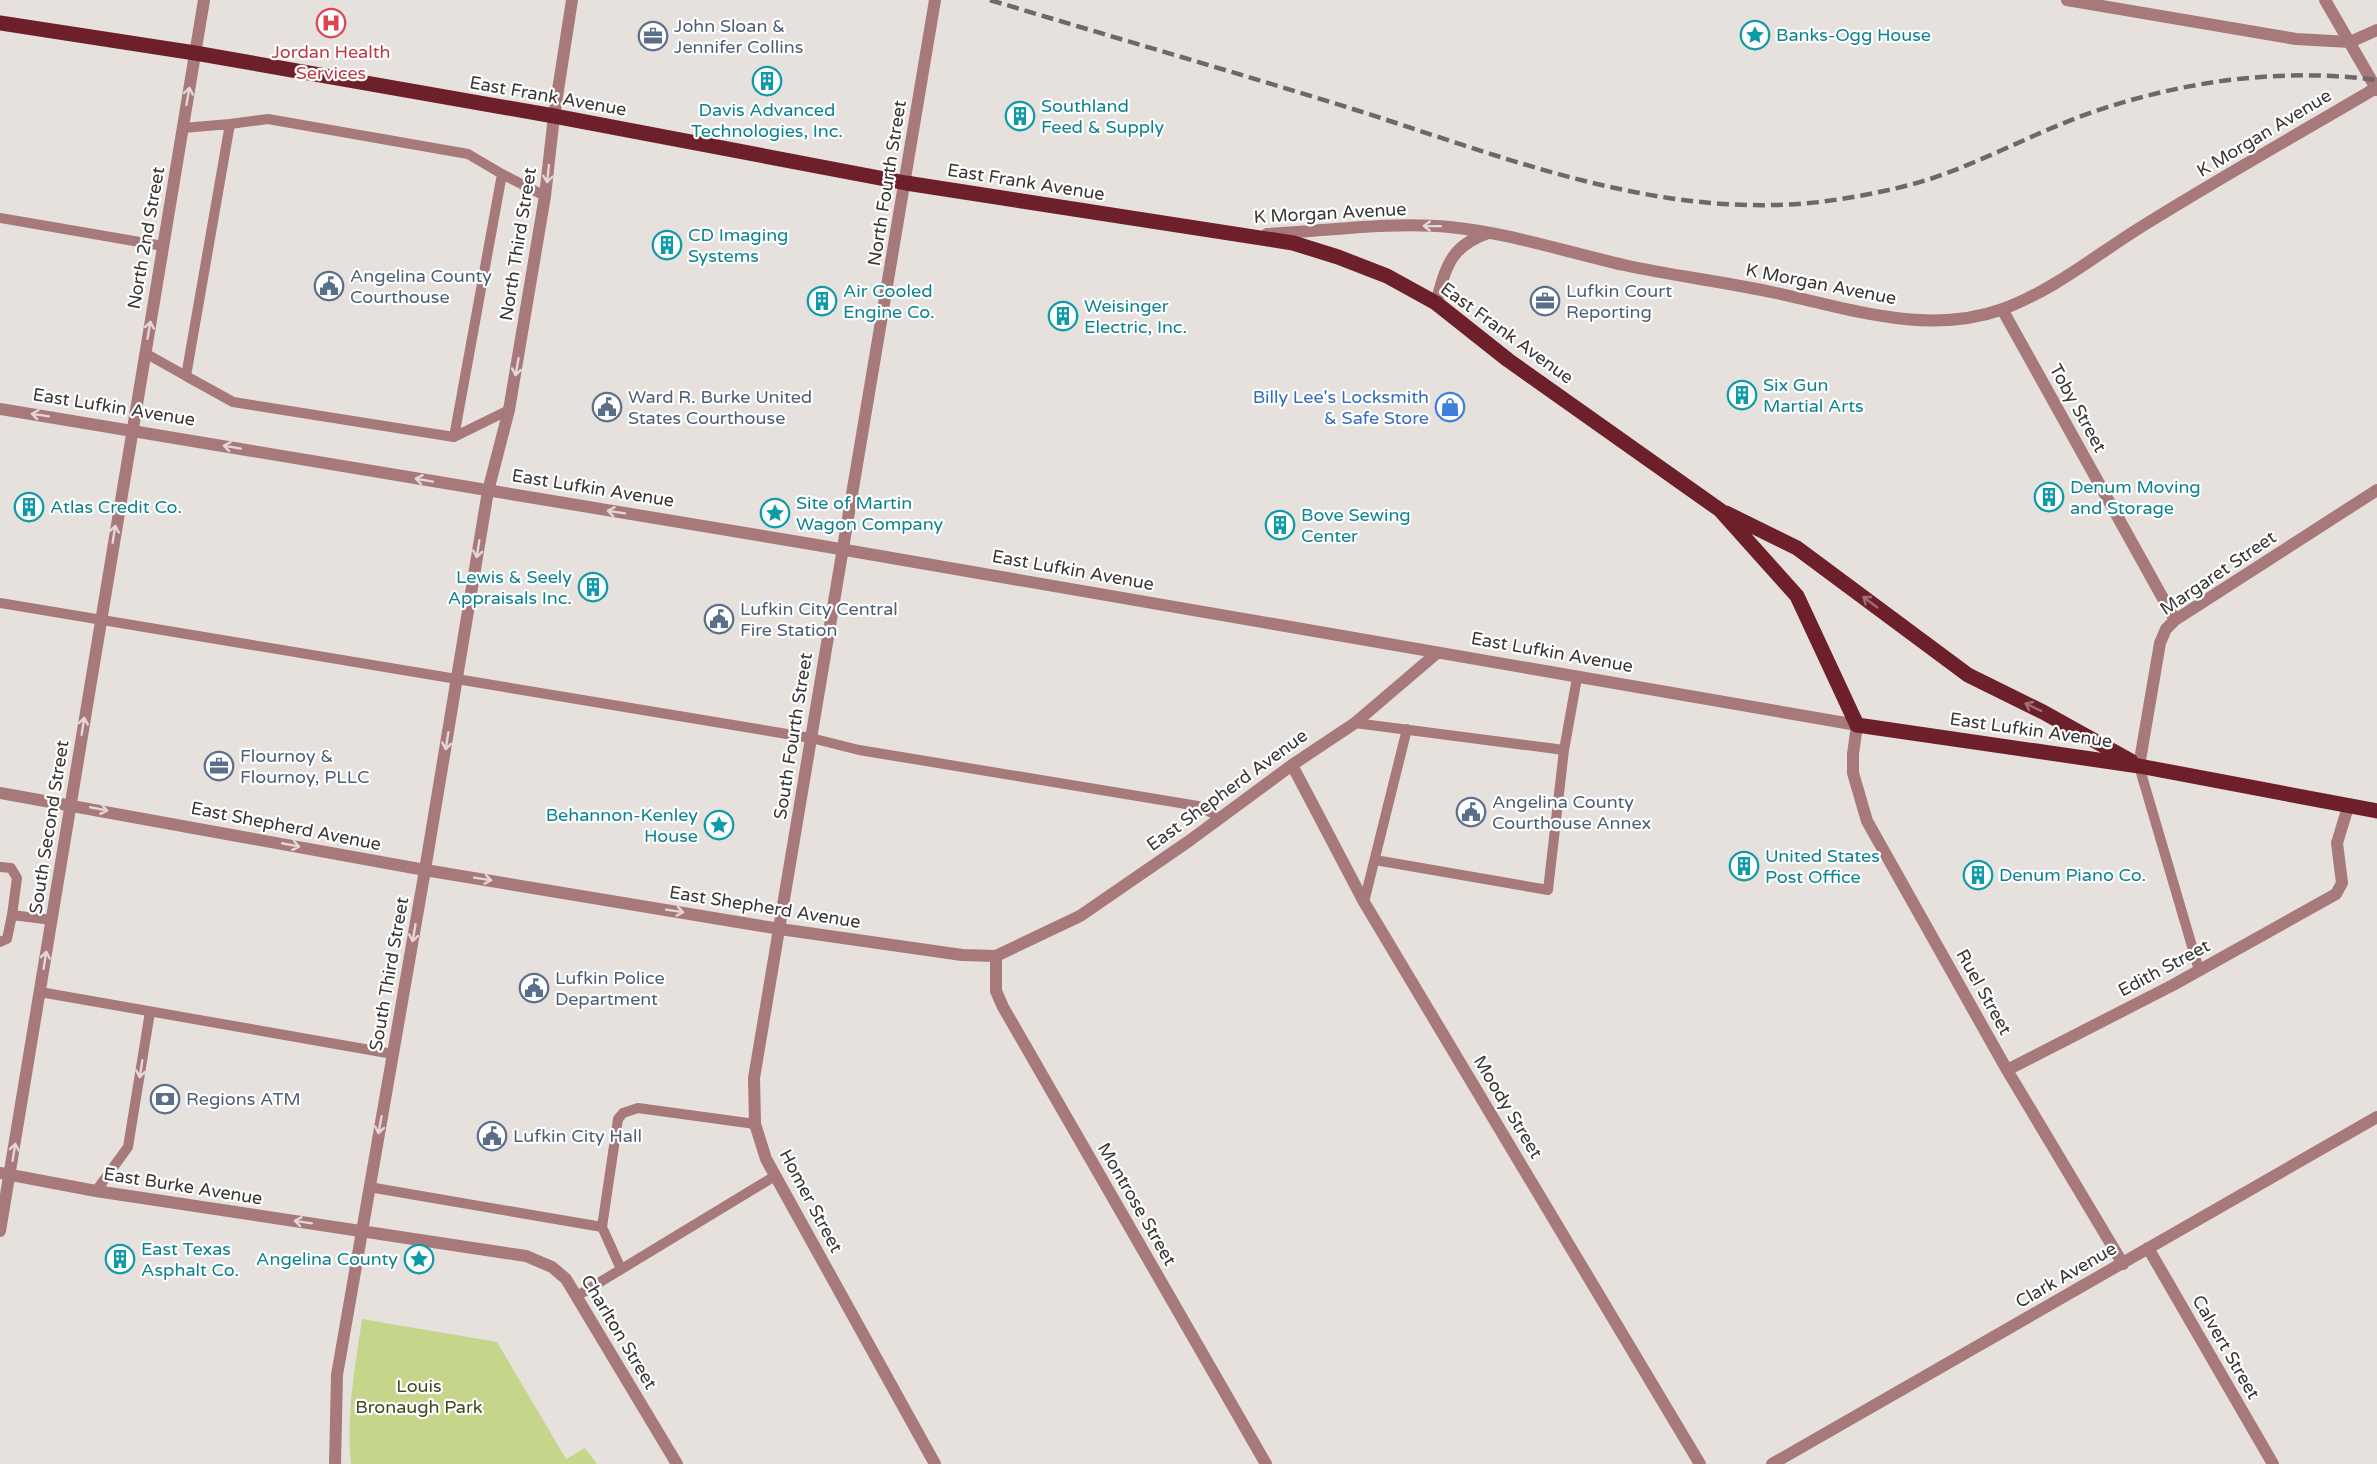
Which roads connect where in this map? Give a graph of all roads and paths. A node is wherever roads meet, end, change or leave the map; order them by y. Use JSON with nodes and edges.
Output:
{"nodes":[{"id":1,"x":204,"y":0,"type":"edge"},
{"id":2,"x":572,"y":0,"type":"edge"},
{"id":3,"x":935,"y":0,"type":"edge"},
{"id":4,"x":2067,"y":0,"type":"edge"},
{"id":5,"x":2325,"y":0,"type":"edge"},
{"id":6,"x":0,"y":23,"type":"edge"},
{"id":7,"x":2377,"y":30,"type":"edge"},
{"id":8,"x":2350,"y":42,"type":"junction"},
{"id":9,"x":195,"y":53,"type":"junction"},
{"id":10,"x":2376,"y":89,"type":"edge"},
{"id":11,"x":554,"y":116,"type":"junction"},
{"id":12,"x":230,"y":124,"type":"junction"},
{"id":13,"x":183,"y":128,"type":"junction"},
{"id":14,"x":502,"y":174,"type":"junction"},
{"id":15,"x":906,"y":183,"type":"junction"},
{"id":16,"x":545,"y":196,"type":"junction"},
{"id":17,"x":0,"y":218,"type":"edge"},
{"id":18,"x":1490,"y":233,"type":"junction"},
{"id":19,"x":1244,"y":236,"type":"junction"},
{"id":20,"x":163,"y":246,"type":"junction"},
{"id":21,"x":1436,"y":303,"type":"junction"},
{"id":22,"x":2002,"y":309,"type":"junction"},
{"id":23,"x":145,"y":353,"type":"junction"},
{"id":24,"x":186,"y":376,"type":"junction"},
{"id":25,"x":0,"y":408,"type":"edge"},
{"id":26,"x":509,"y":410,"type":"junction"},
{"id":27,"x":132,"y":429,"type":"junction"},
{"id":28,"x":454,"y":436,"type":"junction"},
{"id":29,"x":2377,"y":490,"type":"edge"},
{"id":30,"x":488,"y":491,"type":"junction"},
{"id":31,"x":1720,"y":510,"type":"junction"},
{"id":32,"x":842,"y":549,"type":"junction"},
{"id":33,"x":0,"y":603,"type":"edge"},
{"id":34,"x":100,"y":620,"type":"junction"},
{"id":35,"x":2175,"y":620,"type":"junction"},
{"id":36,"x":1437,"y":652,"type":"junction"},
{"id":37,"x":457,"y":677,"type":"junction"},
{"id":38,"x":1577,"y":678,"type":"junction"},
{"id":39,"x":1355,"y":723,"type":"junction"},
{"id":40,"x":1857,"y":725,"type":"junction"},
{"id":41,"x":1407,"y":729,"type":"junction"},
{"id":42,"x":811,"y":738,"type":"junction"},
{"id":43,"x":1564,"y":750,"type":"junction"},
{"id":44,"x":1292,"y":765,"type":"junction"},
{"id":45,"x":2139,"y":766,"type":"junction"},
{"id":46,"x":0,"y":793,"type":"edge"},
{"id":47,"x":71,"y":804,"type":"junction"},
{"id":48,"x":2348,"y":807,"type":"junction"},
{"id":49,"x":2377,"y":811,"type":"edge"},
{"id":50,"x":1220,"y":818,"type":"junction"},
{"id":51,"x":1374,"y":860,"type":"junction"},
{"id":52,"x":0,"y":867,"type":"edge"},
{"id":53,"x":425,"y":870,"type":"junction"},
{"id":54,"x":1364,"y":902,"type":"junction"},
{"id":55,"x":12,"y":915,"type":"junction"},
{"id":56,"x":52,"y":920,"type":"junction"},
{"id":57,"x":780,"y":929,"type":"junction"},
{"id":58,"x":0,"y":942,"type":"edge"},
{"id":59,"x":996,"y":956,"type":"junction"},
{"id":60,"x":2199,"y":970,"type":"junction"},
{"id":61,"x":40,"y":992,"type":"junction"},
{"id":62,"x":150,"y":1012,"type":"junction"},
{"id":63,"x":393,"y":1054,"type":"junction"},
{"id":64,"x":2007,"y":1070,"type":"junction"},
{"id":65,"x":2377,"y":1117,"type":"edge"},
{"id":66,"x":756,"y":1124,"type":"junction"},
{"id":67,"x":5,"y":1174,"type":"edge"},
{"id":68,"x":775,"y":1176,"type":"junction"},
{"id":69,"x":369,"y":1187,"type":"junction"},
{"id":70,"x":96,"y":1191,"type":"junction"},
{"id":71,"x":602,"y":1227,"type":"junction"},
{"id":72,"x":0,"y":1231,"type":"edge"},
{"id":73,"x":361,"y":1231,"type":"junction"},
{"id":74,"x":2148,"y":1248,"type":"junction"},
{"id":75,"x":2123,"y":1264,"type":"junction"},
{"id":76,"x":621,"y":1269,"type":"junction"},
{"id":77,"x":577,"y":1296,"type":"junction"},
{"id":78,"x":335,"y":1464,"type":"edge"},
{"id":79,"x":677,"y":1464,"type":"edge"},
{"id":80,"x":935,"y":1464,"type":"edge"},
{"id":81,"x":1266,"y":1464,"type":"edge"},
{"id":82,"x":1700,"y":1464,"type":"edge"},
{"id":83,"x":1772,"y":1464,"type":"edge"},
{"id":84,"x":2274,"y":1464,"type":"edge"}],
"edges":[{"from":1,"to":9,"type":"street","name":"North 2nd Street"},
{"from":2,"to":11,"type":"street","name":"North Third Street"},
{"from":3,"to":15,"type":"street","name":"North Fourth Street"},
{"from":4,"to":8,"type":"street"},
{"from":5,"to":8,"type":"street"},
{"from":6,"to":9,"type":"main road","name":"East Frank Avenue"},
{"from":7,"to":8,"type":"street"},
{"from":8,"to":10,"type":"street"},
{"from":9,"to":11,"type":"main road","name":"East Frank Avenue"},
{"from":13,"to":9,"type":"street","name":"North 2nd Street","one_way":true},
{"from":10,"to":22,"type":"street","name":"K Morgan Avenue"},
{"from":11,"to":15,"type":"main road","name":"East Frank Avenue"},
{"from":11,"to":16,"type":"street","name":"North Third Street","one_way":true},
{"from":12,"to":13,"type":"lane"},
{"from":12,"to":14,"type":"lane"},
{"from":12,"to":24,"type":"lane"},
{"from":13,"to":20,"type":"street","name":"North 2nd Street"},
{"from":14,"to":16,"type":"lane"},
{"from":14,"to":28,"type":"lane"},
{"from":15,"to":19,"type":"main road","name":"East Frank Avenue"},
{"from":15,"to":32,"type":"street","name":"North Fourth Street"},
{"from":16,"to":26,"type":"street","name":"North Third Street","one_way":true},
{"from":17,"to":20,"type":"lane"},
{"from":18,"to":19,"type":"street","name":"K Morgan Avenue","one_way":true},
{"from":18,"to":21,"type":"street"},
{"from":18,"to":22,"type":"street","name":"K Morgan Avenue"},
{"from":19,"to":21,"type":"main road","name":"East Frank Avenue"},
{"from":23,"to":20,"type":"street","name":"North 2nd Street","one_way":true},
{"from":21,"to":31,"type":"main road","name":"East Frank Avenue"},
{"from":22,"to":35,"type":"street","name":"Toby Street"},
{"from":23,"to":24,"type":"lane"},
{"from":23,"to":27,"type":"street","name":"North 2nd Street"},
{"from":24,"to":28,"type":"lane"},
{"from":27,"to":25,"type":"street","name":"East Lufkin Avenue","one_way":true},
{"from":26,"to":28,"type":"lane"},
{"from":26,"to":30,"type":"street","name":"North Third Street"},
{"from":30,"to":27,"type":"street","name":"East Lufkin Avenue","one_way":true},
{"from":34,"to":27,"type":"street","name":"South Second Street","one_way":true},
{"from":29,"to":35,"type":"street","name":"Margaret Street"},
{"from":32,"to":30,"type":"street","name":"East Lufkin Avenue","one_way":true},
{"from":30,"to":37,"type":"street","name":"South Third Street","one_way":true},
{"from":31,"to":40,"type":"main road","name":"East Frank Avenue"},
{"from":45,"to":31,"type":"main road","name":"East Lufkin Avenue","one_way":true},
{"from":32,"to":36,"type":"street","name":"East Lufkin Avenue"},
{"from":32,"to":42,"type":"street","name":"South Fourth Street"},
{"from":33,"to":34,"type":"lane"},
{"from":34,"to":37,"type":"lane"},
{"from":47,"to":34,"type":"street","name":"South Second Street","one_way":true},
{"from":35,"to":45,"type":"street","name":"Margaret Street"},
{"from":36,"to":38,"type":"street","name":"East Lufkin Avenue"},
{"from":36,"to":39,"type":"street","name":"East Shepherd Avenue"},
{"from":37,"to":42,"type":"lane"},
{"from":37,"to":53,"type":"street","name":"South Third Street","one_way":true},
{"from":38,"to":40,"type":"street","name":"East Lufkin Avenue"},
{"from":38,"to":43,"type":"lane"},
{"from":39,"to":41,"type":"lane"},
{"from":39,"to":44,"type":"street","name":"East Shepherd Avenue"},
{"from":40,"to":45,"type":"main road","name":"East Lufkin Avenue"},
{"from":40,"to":64,"type":"street","name":"Ruel Street"},
{"from":41,"to":43,"type":"lane"},
{"from":41,"to":51,"type":"lane"},
{"from":42,"to":50,"type":"lane"},
{"from":42,"to":57,"type":"street","name":"South Fourth Street"},
{"from":43,"to":51,"type":"lane"},
{"from":44,"to":50,"type":"street","name":"East Shepherd Avenue"},
{"from":44,"to":54,"type":"street","name":"Moody Street"},
{"from":45,"to":48,"type":"main road","name":"East Lufkin Avenue"},
{"from":45,"to":60,"type":"lane"},
{"from":46,"to":47,"type":"street","name":"East Shepherd Avenue"},
{"from":47,"to":53,"type":"street","name":"East Shepherd Avenue","one_way":true},
{"from":47,"to":56,"type":"street","name":"South Second Street"},
{"from":48,"to":49,"type":"main road","name":"East Lufkin Avenue"},
{"from":48,"to":60,"type":"street","name":"Edith Street"},
{"from":50,"to":59,"type":"street","name":"East Shepherd Avenue"},
{"from":51,"to":54,"type":"lane"},
{"from":52,"to":55,"type":"lane"},
{"from":53,"to":57,"type":"street","name":"East Shepherd Avenue","one_way":true},
{"from":53,"to":63,"type":"street","name":"South Third Street","one_way":true},
{"from":54,"to":82,"type":"street","name":"Moody Street"},
{"from":55,"to":56,"type":"lane"},
{"from":55,"to":58,"type":"lane"},
{"from":61,"to":56,"type":"street","name":"South Second Street","one_way":true},
{"from":57,"to":59,"type":"street","name":"East Shepherd Avenue"},
{"from":57,"to":66,"type":"street","name":"Homer Street"},
{"from":59,"to":81,"type":"street","name":"Montrose Street"},
{"from":60,"to":64,"type":"street","name":"Edith Street"},
{"from":61,"to":62,"type":"lane"},
{"from":67,"to":61,"type":"street","name":"South Second Street","one_way":true},
{"from":62,"to":63,"type":"lane"},
{"from":62,"to":70,"type":"lane","one_way":true},
{"from":63,"to":69,"type":"street","name":"South Third Street","one_way":true},
{"from":64,"to":75,"type":"street","name":"Ruel Street"},
{"from":65,"to":74,"type":"street","name":"Clark Avenue"},
{"from":66,"to":68,"type":"street","name":"Homer Street"},
{"from":66,"to":71,"type":"lane"},
{"from":67,"to":70,"type":"street","name":"East Burke Avenue"},
{"from":67,"to":72,"type":"street","name":"South Second Street"},
{"from":68,"to":76,"type":"lane"},
{"from":68,"to":80,"type":"street","name":"Homer Street"},
{"from":69,"to":71,"type":"lane"},
{"from":69,"to":73,"type":"street","name":"South Third Street"},
{"from":73,"to":70,"type":"street","name":"East Burke Avenue","one_way":true},
{"from":71,"to":76,"type":"lane"},
{"from":73,"to":77,"type":"street","name":"Charlton Street"},
{"from":73,"to":78,"type":"street","name":"South Third Street"},
{"from":74,"to":75,"type":"street","name":"Clark Avenue"},
{"from":74,"to":84,"type":"street","name":"Calvert Street"},
{"from":75,"to":83,"type":"street","name":"Clark Avenue"},
{"from":76,"to":77,"type":"lane"},
{"from":77,"to":79,"type":"street","name":"Charlton Street"}]}
